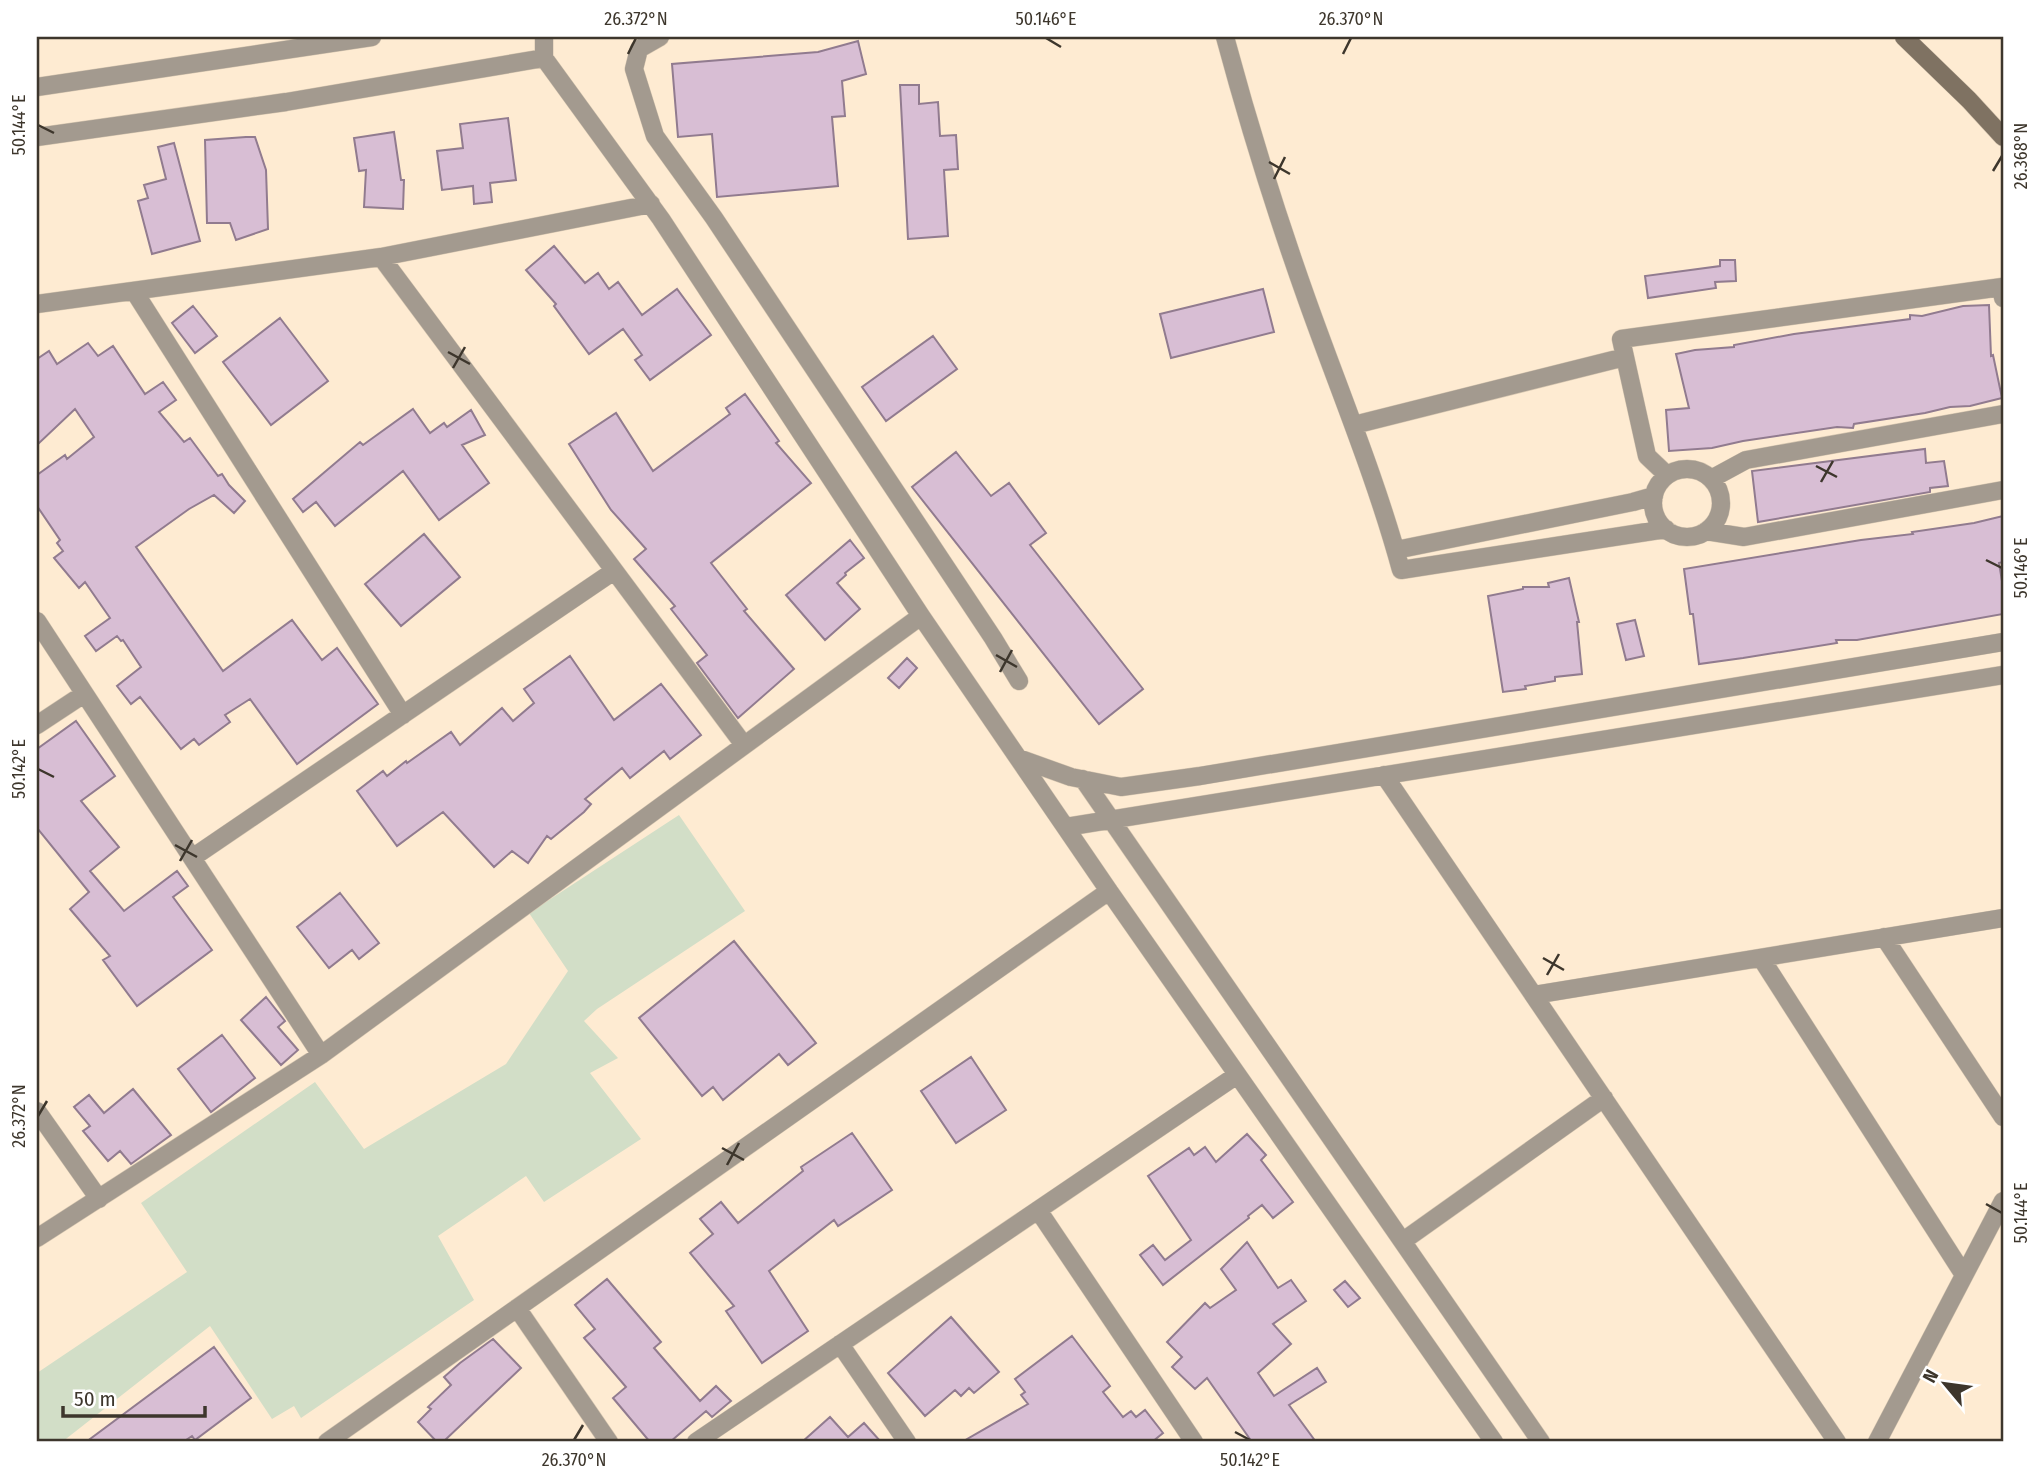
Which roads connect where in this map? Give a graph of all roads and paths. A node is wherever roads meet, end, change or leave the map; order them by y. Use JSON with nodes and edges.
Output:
{"nodes":[{"id":1,"x":372,"y":37,"type":"edge"},
{"id":2,"x":544,"y":37,"type":"edge"},
{"id":3,"x":660,"y":37,"type":"edge"},
{"id":4,"x":1225,"y":37,"type":"edge"},
{"id":5,"x":1904,"y":37,"type":"edge"},
{"id":6,"x":544,"y":58,"type":"junction"},
{"id":7,"x":37,"y":88,"type":"edge"},
{"id":8,"x":37,"y":137,"type":"edge"},
{"id":9,"x":2003,"y":137,"type":"edge"},
{"id":10,"x":651,"y":204,"type":"junction"},
{"id":11,"x":381,"y":257,"type":"junction"},
{"id":12,"x":134,"y":290,"type":"junction"},
{"id":13,"x":2003,"y":298,"type":"edge"},
{"id":14,"x":37,"y":304,"type":"edge"},
{"id":15,"x":1625,"y":357,"type":"junction"},
{"id":16,"x":2003,"y":414,"type":"edge"},
{"id":17,"x":1354,"y":425,"type":"junction"},
{"id":18,"x":1667,"y":475,"type":"junction"},
{"id":19,"x":1711,"y":479,"type":"junction"},
{"id":20,"x":2003,"y":490,"type":"edge"},
{"id":21,"x":1654,"y":495,"type":"junction"},
{"id":22,"x":1666,"y":530,"type":"junction"},
{"id":23,"x":1706,"y":531,"type":"junction"},
{"id":24,"x":1396,"y":550,"type":"junction"},
{"id":25,"x":614,"y":571,"type":"junction"},
{"id":26,"x":921,"y":616,"type":"junction"},
{"id":27,"x":37,"y":621,"type":"edge"},
{"id":28,"x":2003,"y":642,"type":"edge"},
{"id":29,"x":2003,"y":675,"type":"edge"},
{"id":30,"x":1019,"y":681,"type":"dead end"},
{"id":31,"x":84,"y":694,"type":"junction"},
{"id":32,"x":403,"y":715,"type":"junction"},
{"id":33,"x":37,"y":725,"type":"edge"},
{"id":34,"x":744,"y":746,"type":"junction"},
{"id":35,"x":1018,"y":758,"type":"junction"},
{"id":36,"x":1384,"y":775,"type":"junction"},
{"id":37,"x":1083,"y":779,"type":"junction"},
{"id":38,"x":1111,"y":819,"type":"junction"},
{"id":39,"x":1066,"y":827,"type":"junction"},
{"id":40,"x":192,"y":858,"type":"junction"},
{"id":41,"x":1109,"y":891,"type":"junction"},
{"id":42,"x":2003,"y":918,"type":"edge"},
{"id":43,"x":1884,"y":937,"type":"junction"},
{"id":44,"x":1761,"y":958,"type":"junction"},
{"id":45,"x":1534,"y":995,"type":"junction"},
{"id":46,"x":321,"y":1055,"type":"junction"},
{"id":47,"x":1237,"y":1074,"type":"junction"},
{"id":48,"x":1604,"y":1098,"type":"junction"},
{"id":49,"x":37,"y":1111,"type":"edge"},
{"id":50,"x":2003,"y":1117,"type":"edge"},
{"id":51,"x":99,"y":1199,"type":"junction"},
{"id":52,"x":2003,"y":1201,"type":"edge"},
{"id":53,"x":1038,"y":1210,"type":"junction"},
{"id":54,"x":37,"y":1238,"type":"edge"},
{"id":55,"x":1403,"y":1241,"type":"junction"},
{"id":56,"x":1964,"y":1275,"type":"junction"},
{"id":57,"x":517,"y":1308,"type":"junction"},
{"id":58,"x":840,"y":1344,"type":"junction"},
{"id":59,"x":327,"y":1442,"type":"edge"},
{"id":60,"x":609,"y":1442,"type":"edge"},
{"id":61,"x":696,"y":1442,"type":"edge"},
{"id":62,"x":907,"y":1442,"type":"edge"},
{"id":63,"x":1194,"y":1442,"type":"edge"},
{"id":64,"x":1494,"y":1442,"type":"edge"},
{"id":65,"x":1541,"y":1442,"type":"edge"},
{"id":66,"x":1838,"y":1442,"type":"edge"},
{"id":67,"x":1877,"y":1442,"type":"edge"}],
"edges":[{"from":1,"to":7,"type":"street"},
{"from":2,"to":6,"type":"street"},
{"from":3,"to":30,"type":"street"},
{"from":4,"to":17,"type":"street"},
{"from":5,"to":9,"type":"main road"},
{"from":6,"to":8,"type":"street"},
{"from":6,"to":10,"type":"street"},
{"from":10,"to":11,"type":"street"},
{"from":10,"to":26,"type":"street"},
{"from":11,"to":12,"type":"street"},
{"from":11,"to":25,"type":"street"},
{"from":12,"to":14,"type":"street"},
{"from":12,"to":32,"type":"street"},
{"from":13,"to":15,"type":"street"},
{"from":15,"to":17,"type":"street"},
{"from":15,"to":18,"type":"street"},
{"from":16,"to":19,"type":"street"},
{"from":17,"to":24,"type":"street"},
{"from":18,"to":19,"type":"street"},
{"from":18,"to":21,"type":"street"},
{"from":19,"to":23,"type":"street"},
{"from":20,"to":23,"type":"street"},
{"from":21,"to":22,"type":"street"},
{"from":21,"to":24,"type":"street"},
{"from":22,"to":23,"type":"street"},
{"from":22,"to":24,"type":"street"},
{"from":25,"to":32,"type":"street"},
{"from":25,"to":34,"type":"street"},
{"from":26,"to":34,"type":"street"},
{"from":26,"to":35,"type":"street"},
{"from":27,"to":31,"type":"street"},
{"from":28,"to":37,"type":"street"},
{"from":29,"to":36,"type":"street"},
{"from":31,"to":33,"type":"street"},
{"from":31,"to":40,"type":"street"},
{"from":32,"to":40,"type":"street"},
{"from":34,"to":46,"type":"street"},
{"from":35,"to":37,"type":"street"},
{"from":35,"to":39,"type":"street"},
{"from":36,"to":38,"type":"street"},
{"from":36,"to":45,"type":"street"},
{"from":37,"to":38,"type":"street"},
{"from":38,"to":39,"type":"street"},
{"from":38,"to":55,"type":"street"},
{"from":39,"to":41,"type":"street"},
{"from":40,"to":46,"type":"street"},
{"from":41,"to":47,"type":"street"},
{"from":41,"to":57,"type":"street"},
{"from":42,"to":43,"type":"street"},
{"from":43,"to":44,"type":"street"},
{"from":43,"to":50,"type":"street"},
{"from":44,"to":45,"type":"street"},
{"from":44,"to":56,"type":"street"},
{"from":45,"to":48,"type":"street"},
{"from":46,"to":51,"type":"street"},
{"from":47,"to":53,"type":"street"},
{"from":47,"to":64,"type":"street"},
{"from":48,"to":55,"type":"street"},
{"from":48,"to":66,"type":"street"},
{"from":49,"to":51,"type":"street"},
{"from":51,"to":54,"type":"street"},
{"from":52,"to":56,"type":"street"},
{"from":53,"to":58,"type":"street"},
{"from":53,"to":63,"type":"street"},
{"from":55,"to":65,"type":"street"},
{"from":56,"to":67,"type":"street"},
{"from":57,"to":59,"type":"street"},
{"from":57,"to":60,"type":"street"},
{"from":58,"to":61,"type":"street"},
{"from":58,"to":62,"type":"street"}]}
